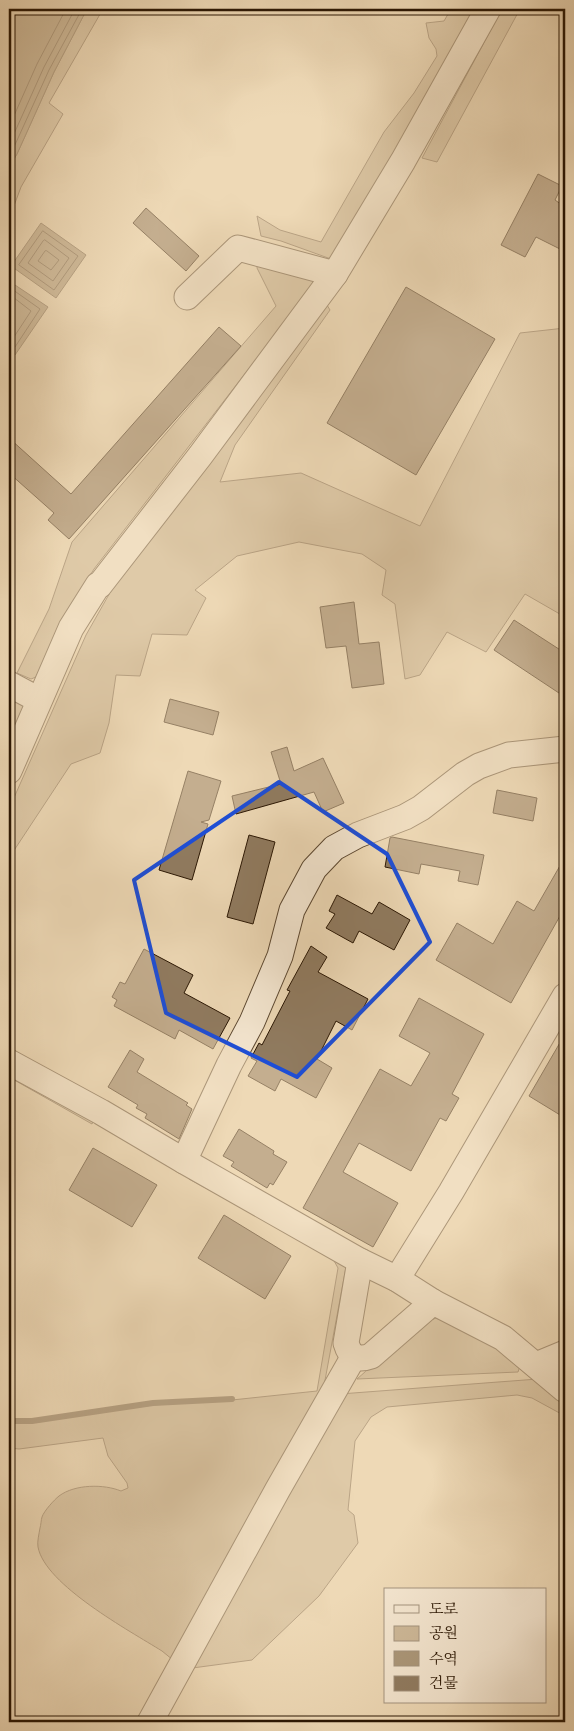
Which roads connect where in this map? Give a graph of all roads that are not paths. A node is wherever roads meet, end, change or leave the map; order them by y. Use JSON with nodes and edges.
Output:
{"nodes":[{"id":1,"x":488,"y":9,"type":"edge"},
{"id":2,"x":335,"y":274,"type":"junction"},
{"id":3,"x":187,"y":298,"type":"dead end"},
{"id":4,"x":9,"y":684,"type":"edge"},
{"id":5,"x":39,"y":700,"type":"junction"},
{"id":6,"x":565,"y":749,"type":"edge"},
{"id":7,"x":9,"y":771,"type":"edge"},
{"id":8,"x":565,"y":996,"type":"edge"},
{"id":9,"x":9,"y":1062,"type":"edge"},
{"id":10,"x":184,"y":1161,"type":"junction"},
{"id":11,"x":360,"y":1261,"type":"junction"},
{"id":12,"x":397,"y":1279,"type":"junction"},
{"id":13,"x":433,"y":1302,"type":"junction"},
{"id":14,"x":565,"y":1353,"type":"edge"},
{"id":15,"x":354,"y":1356,"type":"junction"},
{"id":16,"x":536,"y":1365,"type":"junction"},
{"id":17,"x":565,"y":1390,"type":"edge"},
{"id":18,"x":150,"y":1722,"type":"edge"}],
"edges":[{"from":1,"to":2,"type":"street"},
{"from":2,"to":3,"type":"street"},
{"from":2,"to":5,"type":"street"},
{"from":4,"to":5,"type":"street"},
{"from":5,"to":7,"type":"street"},
{"from":6,"to":10,"type":"street"},
{"from":8,"to":12,"type":"street"},
{"from":9,"to":10,"type":"street"},
{"from":10,"to":11,"type":"street"},
{"from":11,"to":12,"type":"street"},
{"from":11,"to":15,"type":"street"},
{"from":12,"to":13,"type":"street"},
{"from":13,"to":15,"type":"street"},
{"from":13,"to":16,"type":"street"},
{"from":14,"to":16,"type":"street"},
{"from":15,"to":18,"type":"street"},
{"from":16,"to":17,"type":"street"}]}
